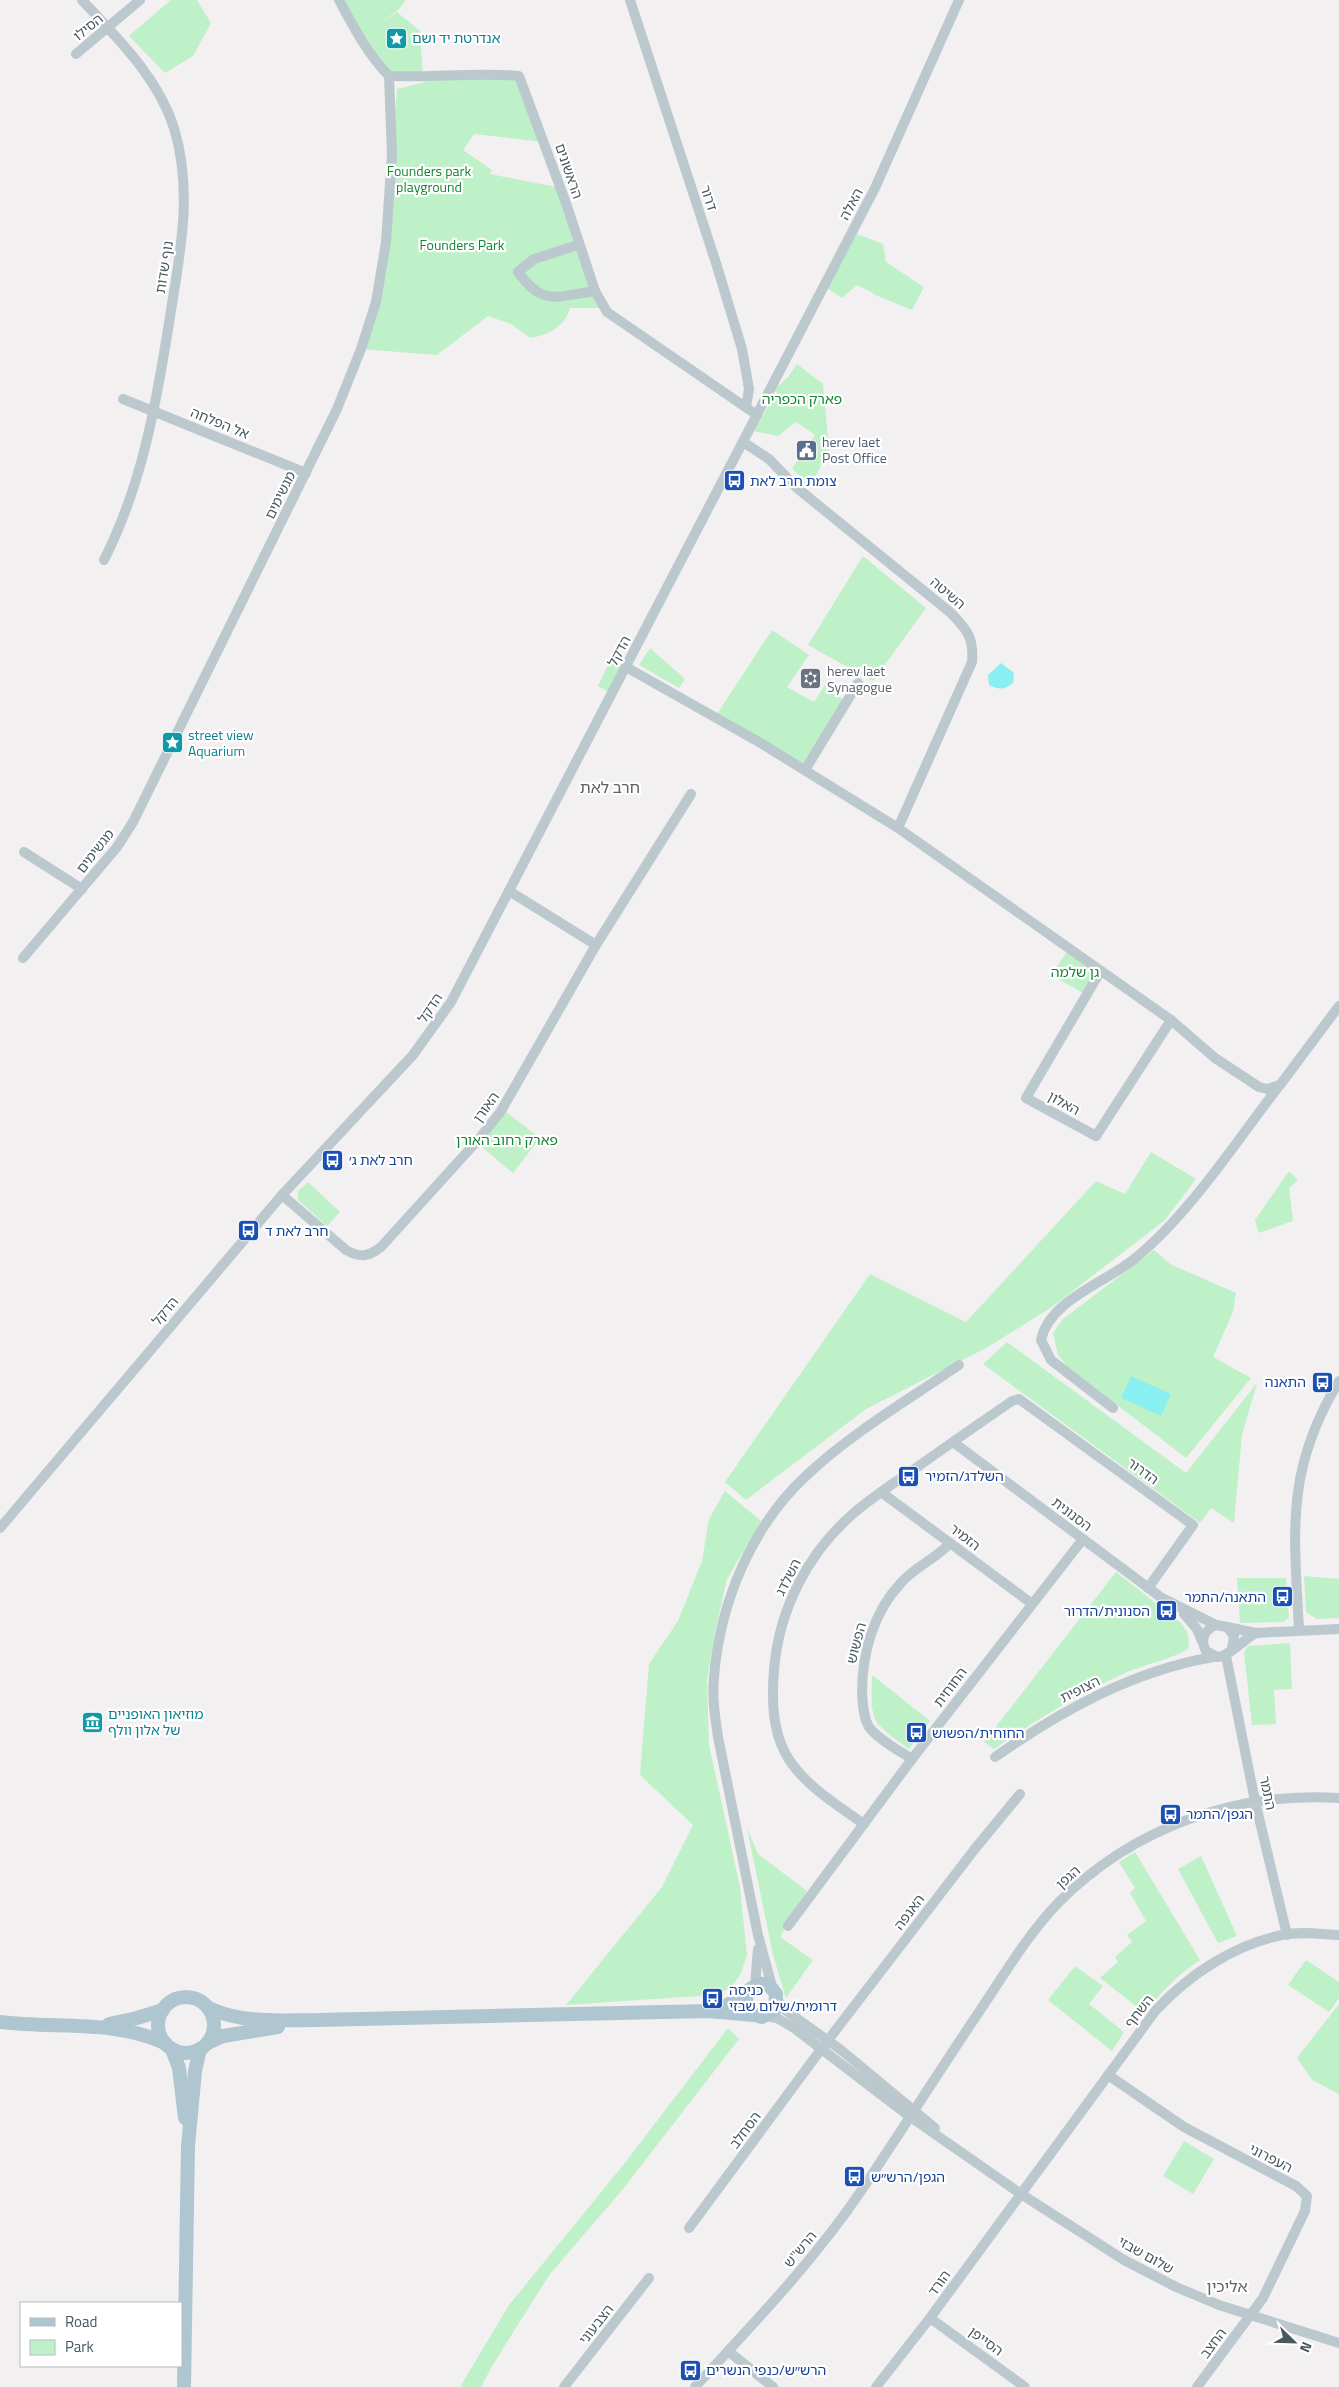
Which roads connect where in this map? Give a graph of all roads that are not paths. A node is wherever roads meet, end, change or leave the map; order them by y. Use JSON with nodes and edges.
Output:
{"nodes":[{"id":1,"x":82,"y":0,"type":"edge"},
{"id":2,"x":140,"y":0,"type":"edge"},
{"id":3,"x":340,"y":0,"type":"edge"},
{"id":4,"x":630,"y":0,"type":"edge"},
{"id":5,"x":958,"y":0,"type":"edge"},
{"id":6,"x":108,"y":28,"type":"junction"},
{"id":7,"x":76,"y":54,"type":"dead end"},
{"id":8,"x":389,"y":76,"type":"junction"},
{"id":9,"x":578,"y":246,"type":"junction"},
{"id":10,"x":595,"y":291,"type":"junction"},
{"id":11,"x":123,"y":399,"type":"dead end"},
{"id":12,"x":746,"y":407,"type":"junction"},
{"id":13,"x":154,"y":411,"type":"junction"},
{"id":14,"x":757,"y":415,"type":"junction"},
{"id":15,"x":743,"y":442,"type":"junction"},
{"id":16,"x":306,"y":473,"type":"junction"},
{"id":17,"x":104,"y":560,"type":"dead end"},
{"id":18,"x":626,"y":667,"type":"junction"},
{"id":19,"x":858,"y":683,"type":"dead end"},
{"id":20,"x":805,"y":770,"type":"junction"},
{"id":21,"x":691,"y":794,"type":"dead end"},
{"id":22,"x":898,"y":828,"type":"junction"},
{"id":23,"x":24,"y":852,"type":"dead end"},
{"id":24,"x":82,"y":889,"type":"junction"},
{"id":25,"x":509,"y":891,"type":"junction"},
{"id":26,"x":596,"y":945,"type":"junction"},
{"id":27,"x":23,"y":958,"type":"dead end"},
{"id":28,"x":1100,"y":972,"type":"junction"},
{"id":29,"x":1339,"y":1006,"type":"edge"},
{"id":30,"x":1171,"y":1020,"type":"junction"},
{"id":31,"x":1280,"y":1085,"type":"junction"},
{"id":32,"x":282,"y":1195,"type":"junction"},
{"id":33,"x":959,"y":1365,"type":"dead end"},
{"id":34,"x":1339,"y":1381,"type":"edge"},
{"id":35,"x":1012,"y":1401,"type":"joint"},
{"id":36,"x":1113,"y":1408,"type":"dead end"},
{"id":37,"x":953,"y":1442,"type":"junction"},
{"id":38,"x":882,"y":1492,"type":"junction"},
{"id":39,"x":0,"y":1528,"type":"edge"},
{"id":40,"x":1083,"y":1539,"type":"junction"},
{"id":41,"x":950,"y":1543,"type":"junction"},
{"id":42,"x":1148,"y":1588,"type":"junction"},
{"id":43,"x":1031,"y":1603,"type":"junction"},
{"id":44,"x":1176,"y":1607,"type":"junction"},
{"id":45,"x":1221,"y":1626,"type":"junction"},
{"id":46,"x":1339,"y":1629,"type":"edge"},
{"id":47,"x":1299,"y":1630,"type":"junction"},
{"id":48,"x":1256,"y":1633,"type":"junction"},
{"id":49,"x":1202,"y":1643,"type":"junction"},
{"id":50,"x":1229,"y":1652,"type":"junction"},
{"id":51,"x":1213,"y":1656,"type":"junction"},
{"id":52,"x":1186,"y":1662,"type":"junction"},
{"id":53,"x":995,"y":1757,"type":"dead end"},
{"id":54,"x":912,"y":1759,"type":"junction"},
{"id":55,"x":1020,"y":1794,"type":"dead end"},
{"id":56,"x":1339,"y":1798,"type":"edge"},
{"id":57,"x":1256,"y":1801,"type":"junction"},
{"id":58,"x":864,"y":1824,"type":"junction"},
{"id":59,"x":788,"y":1926,"type":"dead end"},
{"id":60,"x":1287,"y":1934,"type":"junction"},
{"id":61,"x":758,"y":1935,"type":"junction"},
{"id":62,"x":1339,"y":1935,"type":"edge"},
{"id":63,"x":751,"y":1988,"type":"junction"},
{"id":64,"x":775,"y":1995,"type":"junction"},
{"id":65,"x":209,"y":2008,"type":"junction"},
{"id":66,"x":163,"y":2010,"type":"junction"},
{"id":67,"x":708,"y":2011,"type":"junction"},
{"id":68,"x":761,"y":2016,"type":"junction"},
{"id":69,"x":318,"y":2020,"type":"junction"},
{"id":70,"x":0,"y":2022,"type":"edge"},
{"id":71,"x":99,"y":2025,"type":"junction"},
{"id":72,"x":825,"y":2044,"type":"junction"},
{"id":73,"x":169,"y":2046,"type":"junction"},
{"id":74,"x":204,"y":2046,"type":"junction"},
{"id":75,"x":1108,"y":2076,"type":"junction"},
{"id":76,"x":911,"y":2112,"type":"junction"},
{"id":77,"x":188,"y":2146,"type":"junction"},
{"id":78,"x":1021,"y":2194,"type":"junction"},
{"id":79,"x":689,"y":2228,"type":"dead end"},
{"id":80,"x":649,"y":2278,"type":"dead end"},
{"id":81,"x":1251,"y":2315,"type":"junction"},
{"id":82,"x":930,"y":2318,"type":"junction"},
{"id":83,"x":1339,"y":2343,"type":"edge"},
{"id":84,"x":728,"y":2351,"type":"junction"},
{"id":85,"x":184,"y":2387,"type":"edge"},
{"id":86,"x":564,"y":2387,"type":"edge"},
{"id":87,"x":696,"y":2387,"type":"edge"},
{"id":88,"x":773,"y":2387,"type":"edge"},
{"id":89,"x":876,"y":2387,"type":"edge"},
{"id":90,"x":1025,"y":2387,"type":"edge"},
{"id":91,"x":1197,"y":2387,"type":"edge"}],
"edges":[{"from":1,"to":6,"type":"street","name":"נוף שדות"},
{"from":2,"to":6,"type":"street","name":"הסילו"},
{"from":3,"to":8,"type":"street"},
{"from":4,"to":12,"type":"street","name":"דרור"},
{"from":5,"to":14,"type":"street","name":"האלה"},
{"from":6,"to":7,"type":"street","name":"הסילו"},
{"from":6,"to":13,"type":"street","name":"נוף שדות"},
{"from":8,"to":9,"type":"street","name":"הראשונים"},
{"from":8,"to":16,"type":"street","name":"מגשימים"},
{"from":9,"to":10,"type":"street","name":"הראשונים"},
{"from":9,"to":10,"type":"street"},
{"from":10,"to":12,"type":"street","name":"הראשונים"},
{"from":11,"to":13,"type":"street","name":"אל הפלחה"},
{"from":12,"to":14,"type":"street","name":"הראשונים"},
{"from":13,"to":16,"type":"street","name":"אל הפלחה"},
{"from":13,"to":17,"type":"street","name":"נוף שדות"},
{"from":14,"to":15,"type":"street","name":"הדקל"},
{"from":15,"to":18,"type":"street","name":"הדקל"},
{"from":15,"to":22,"type":"street","name":"השיטה"},
{"from":16,"to":24,"type":"street","name":"מגשימים"},
{"from":18,"to":20,"type":"street"},
{"from":18,"to":25,"type":"street","name":"הדקל"},
{"from":19,"to":20,"type":"street"},
{"from":20,"to":22,"type":"street"},
{"from":21,"to":26,"type":"street","name":"האורן"},
{"from":22,"to":28,"type":"street"},
{"from":23,"to":24,"type":"street","name":"מגשימים"},
{"from":24,"to":27,"type":"street","name":"מגשימים"},
{"from":25,"to":26,"type":"street"},
{"from":25,"to":32,"type":"street","name":"הדקל"},
{"from":26,"to":32,"type":"street","name":"האורן"},
{"from":28,"to":30,"type":"street"},
{"from":28,"to":30,"type":"street","name":"האלון"},
{"from":29,"to":31,"type":"street"},
{"from":30,"to":31,"type":"street"},
{"from":31,"to":36,"type":"street"},
{"from":32,"to":39,"type":"street","name":"הדקל"},
{"from":33,"to":61,"type":"street"},
{"from":34,"to":47,"type":"street"},
{"from":35,"to":37,"type":"street","name":"השלדג"},
{"from":35,"to":42,"type":"street","name":"הדרור"},
{"from":37,"to":38,"type":"street","name":"השלדג"},
{"from":37,"to":40,"type":"street","name":"הסנונית"},
{"from":38,"to":41,"type":"street","name":"הזמיר"},
{"from":38,"to":58,"type":"street","name":"השלדג"},
{"from":40,"to":42,"type":"street","name":"הסנונית"},
{"from":40,"to":43,"type":"street","name":"החוחית"},
{"from":41,"to":43,"type":"street","name":"הזמיר"},
{"from":41,"to":54,"type":"street","name":"הפשוש"},
{"from":42,"to":44,"type":"street","name":"הסנונית"},
{"from":43,"to":54,"type":"street","name":"החוחית"},
{"from":44,"to":45,"type":"street","name":"הסנונית"},
{"from":44,"to":49,"type":"street","name":"הסנונית"},
{"from":45,"to":48,"type":"street"},
{"from":45,"to":49,"type":"street"},
{"from":45,"to":50,"type":"street"},
{"from":46,"to":47,"type":"street"},
{"from":47,"to":48,"type":"street"},
{"from":48,"to":50,"type":"street"},
{"from":49,"to":51,"type":"street"},
{"from":49,"to":52,"type":"street","name":"הצופית"},
{"from":50,"to":51,"type":"street"},
{"from":50,"to":57,"type":"street","name":"התמר"},
{"from":51,"to":52,"type":"street","name":"הצופית"},
{"from":52,"to":53,"type":"street","name":"הצופית"},
{"from":54,"to":58,"type":"street","name":"החוחית"},
{"from":55,"to":72,"type":"street","name":"האנפה"},
{"from":56,"to":57,"type":"street","name":"הגפן"},
{"from":57,"to":60,"type":"street","name":"התמר"},
{"from":57,"to":76,"type":"street","name":"הגפן"},
{"from":58,"to":59,"type":"street","name":"החוחית"},
{"from":60,"to":62,"type":"street","name":"השחף"},
{"from":60,"to":75,"type":"street","name":"השחף"},
{"from":61,"to":63,"type":"street"},
{"from":61,"to":64,"type":"street"},
{"from":63,"to":64,"type":"main road"},
{"from":63,"to":67,"type":"main road"},
{"from":63,"to":68,"type":"main road"},
{"from":64,"to":68,"type":"main road"},
{"from":64,"to":72,"type":"street","name":"שלום שבזי"},
{"from":65,"to":66,"type":"main road"},
{"from":65,"to":69,"type":"main road"},
{"from":65,"to":74,"type":"main road"},
{"from":66,"to":71,"type":"main road"},
{"from":66,"to":73,"type":"main road"},
{"from":67,"to":68,"type":"main road"},
{"from":67,"to":69,"type":"main road"},
{"from":68,"to":72,"type":"street","name":"שלום שבזי"},
{"from":69,"to":74,"type":"main road"},
{"from":70,"to":71,"type":"main road"},
{"from":71,"to":73,"type":"main road"},
{"from":72,"to":76,"type":"street","name":"שלום שבזי"},
{"from":72,"to":79,"type":"street","name":"הסחלב"},
{"from":73,"to":74,"type":"main road"},
{"from":73,"to":77,"type":"main road"},
{"from":74,"to":77,"type":"main road"},
{"from":75,"to":78,"type":"street","name":"השחף"},
{"from":75,"to":81,"type":"street","name":"העפרוני"},
{"from":76,"to":78,"type":"street","name":"שלום שבזי"},
{"from":76,"to":84,"type":"street","name":"הרש''ש"},
{"from":77,"to":85,"type":"main road"},
{"from":78,"to":81,"type":"street","name":"שלום שבזי"},
{"from":78,"to":82,"type":"street","name":"הורד"},
{"from":80,"to":86,"type":"street","name":"הצבעוני"},
{"from":81,"to":83,"type":"street","name":"שלום שבזי"},
{"from":81,"to":91,"type":"street","name":"החצב"},
{"from":82,"to":89,"type":"street","name":"הורד"},
{"from":82,"to":90,"type":"street","name":"הסייפן"},
{"from":84,"to":87,"type":"street","name":"הרש''ש"},
{"from":84,"to":88,"type":"street"}]}
